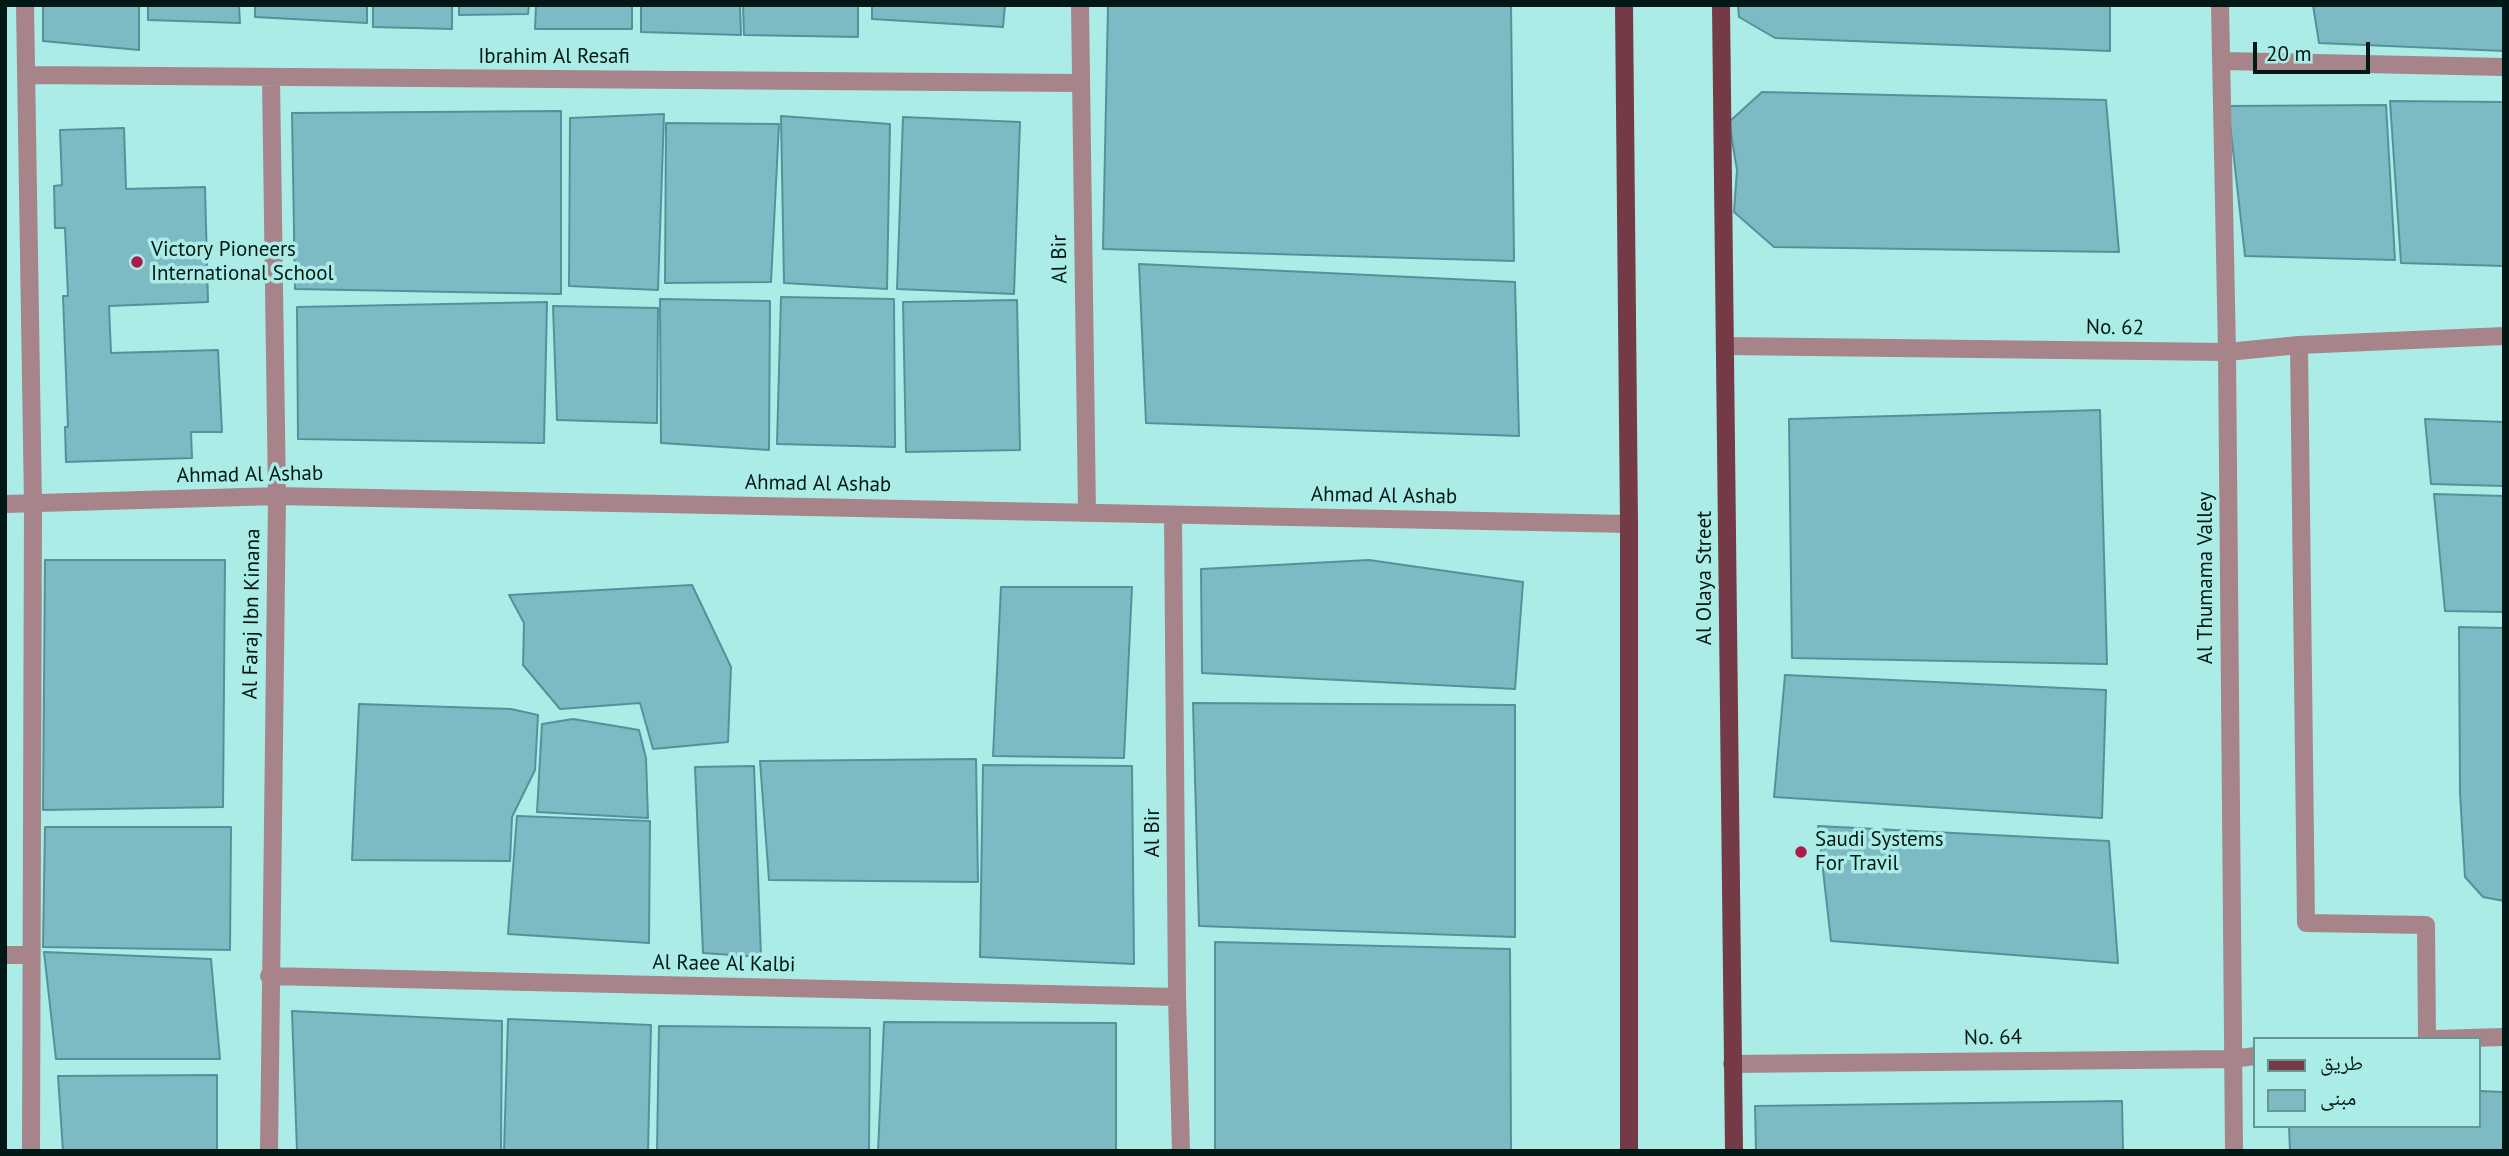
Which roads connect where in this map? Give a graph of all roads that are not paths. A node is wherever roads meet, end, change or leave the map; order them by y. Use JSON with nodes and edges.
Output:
{"nodes":[{"id":1,"x":25,"y":5,"type":"edge"},
{"id":2,"x":1080,"y":5,"type":"edge"},
{"id":3,"x":1624,"y":5,"type":"edge"},
{"id":4,"x":1721,"y":5,"type":"edge"},
{"id":5,"x":2220,"y":5,"type":"edge"},
{"id":6,"x":2223,"y":61,"type":"junction"},
{"id":7,"x":2504,"y":67,"type":"edge"},
{"id":8,"x":27,"y":75,"type":"junction"},
{"id":9,"x":271,"y":78,"type":"junction"},
{"id":10,"x":1080,"y":83,"type":"junction"},
{"id":11,"x":2504,"y":337,"type":"edge"},
{"id":12,"x":2299,"y":345,"type":"junction"},
{"id":13,"x":1726,"y":346,"type":"junction"},
{"id":14,"x":2227,"y":352,"type":"junction"},
{"id":15,"x":277,"y":496,"type":"junction"},
{"id":16,"x":5,"y":504,"type":"edge"},
{"id":17,"x":33,"y":504,"type":"junction"},
{"id":18,"x":1087,"y":512,"type":"junction"},
{"id":19,"x":1173,"y":515,"type":"junction"},
{"id":20,"x":1629,"y":524,"type":"junction"},
{"id":21,"x":5,"y":955,"type":"edge"},
{"id":22,"x":30,"y":955,"type":"junction"},
{"id":23,"x":269,"y":976,"type":"junction"},
{"id":24,"x":1177,"y":997,"type":"junction"},
{"id":25,"x":2427,"y":1037,"type":"edge"},
{"id":26,"x":2504,"y":1037,"type":"edge"},
{"id":27,"x":2481,"y":1038,"type":"edge"},
{"id":28,"x":2254,"y":1056,"type":"edge"},
{"id":29,"x":2232,"y":1059,"type":"junction"},
{"id":30,"x":1732,"y":1064,"type":"junction"},
{"id":31,"x":31,"y":1151,"type":"edge"},
{"id":32,"x":269,"y":1151,"type":"edge"},
{"id":33,"x":1181,"y":1151,"type":"edge"},
{"id":34,"x":1629,"y":1151,"type":"edge"},
{"id":35,"x":1734,"y":1151,"type":"edge"},
{"id":36,"x":2234,"y":1151,"type":"edge"}],
"edges":[{"from":1,"to":8,"type":"street"},
{"from":2,"to":10,"type":"street","name":"Al Bir"},
{"from":3,"to":20,"type":"main road"},
{"from":4,"to":13,"type":"main road","name":"Al Olaya Street"},
{"from":5,"to":6,"type":"street","name":"Al Thumama Valley"},
{"from":6,"to":7,"type":"street"},
{"from":6,"to":14,"type":"street","name":"Al Thumama Valley"},
{"from":8,"to":9,"type":"street","name":"Ibrahim Al Resafi"},
{"from":8,"to":17,"type":"street"},
{"from":9,"to":10,"type":"street","name":"Ibrahim Al Resafi"},
{"from":9,"to":15,"type":"street","name":"Al Faraj Ibn Kinana"},
{"from":10,"to":18,"type":"street","name":"Al Bir"},
{"from":11,"to":12,"type":"street","name":"No. 62"},
{"from":12,"to":14,"type":"street","name":"No. 62"},
{"from":12,"to":25,"type":"street"},
{"from":13,"to":14,"type":"street","name":"No. 62"},
{"from":13,"to":30,"type":"main road","name":"Al Olaya Street"},
{"from":14,"to":29,"type":"street","name":"Al Thumama Valley"},
{"from":15,"to":17,"type":"street","name":"Ahmad Al Ashab"},
{"from":15,"to":18,"type":"street","name":"Ahmad Al Ashab"},
{"from":15,"to":23,"type":"street","name":"Al Faraj Ibn Kinana"},
{"from":16,"to":17,"type":"street","name":"Ahmad Al Ashab"},
{"from":17,"to":22,"type":"street"},
{"from":18,"to":19,"type":"street","name":"Ahmad Al Ashab"},
{"from":19,"to":20,"type":"street","name":"Ahmad Al Ashab"},
{"from":19,"to":24,"type":"street","name":"Al Bir"},
{"from":20,"to":34,"type":"main road"},
{"from":21,"to":22,"type":"street"},
{"from":22,"to":31,"type":"street"},
{"from":23,"to":24,"type":"street","name":"Al Raee Al Kalbi"},
{"from":23,"to":32,"type":"street","name":"Al Faraj Ibn Kinana"},
{"from":24,"to":33,"type":"street","name":"Al Bir"},
{"from":26,"to":27,"type":"street"},
{"from":28,"to":29,"type":"street","name":"No. 64"},
{"from":29,"to":30,"type":"street","name":"No. 64"},
{"from":29,"to":36,"type":"street","name":"Al Thumama Valley"},
{"from":30,"to":35,"type":"main road","name":"Al Olaya Street"}]}
